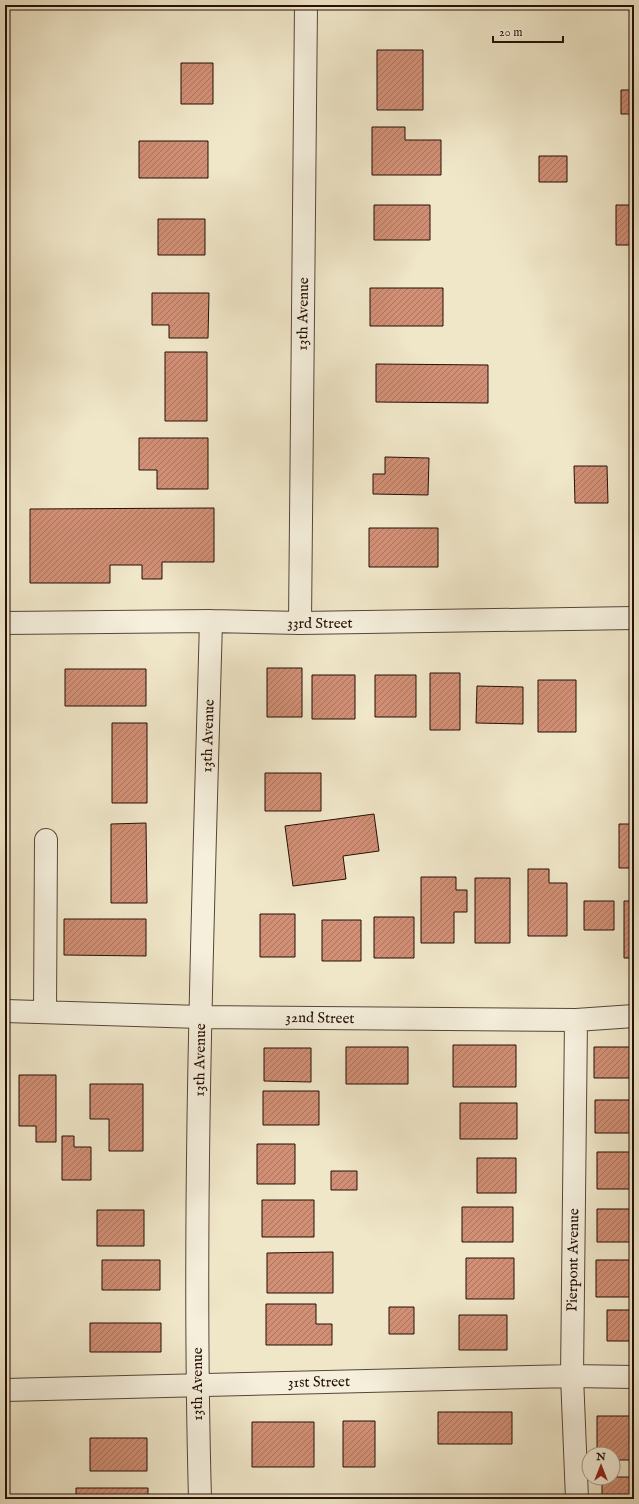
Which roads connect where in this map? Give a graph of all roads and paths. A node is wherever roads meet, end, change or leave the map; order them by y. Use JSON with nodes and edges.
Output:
{"nodes":[{"id":1,"x":306,"y":5,"type":"edge"},
{"id":2,"x":634,"y":618,"type":"edge"},
{"id":3,"x":5,"y":622,"type":"edge"},
{"id":4,"x":211,"y":622,"type":"junction"},
{"id":5,"x":300,"y":623,"type":"junction"},
{"id":6,"x":46,"y":840,"type":"dead end"},
{"id":7,"x":5,"y":1011,"type":"edge"},
{"id":8,"x":46,"y":1012,"type":"junction"},
{"id":9,"x":634,"y":1016,"type":"edge"},
{"id":10,"x":200,"y":1017,"type":"junction"},
{"id":11,"x":576,"y":1020,"type":"junction"},
{"id":12,"x":572,"y":1376,"type":"junction"},
{"id":13,"x":634,"y":1377,"type":"edge"},
{"id":14,"x":197,"y":1385,"type":"junction"},
{"id":15,"x":5,"y":1390,"type":"edge"},
{"id":16,"x":200,"y":1499,"type":"edge"},
{"id":17,"x":577,"y":1499,"type":"edge"}],
"edges":[{"from":1,"to":5,"type":"street","name":"13th Avenue"},
{"from":2,"to":5,"type":"street","name":"33rd Street"},
{"from":3,"to":4,"type":"street","name":"33rd Street"},
{"from":4,"to":5,"type":"street","name":"33rd Street"},
{"from":4,"to":10,"type":"street","name":"13th Avenue"},
{"from":6,"to":8,"type":"street"},
{"from":7,"to":8,"type":"street","name":"32nd Street"},
{"from":8,"to":10,"type":"street","name":"32nd Street"},
{"from":9,"to":11,"type":"street","name":"32nd Street"},
{"from":10,"to":11,"type":"street","name":"32nd Street"},
{"from":10,"to":14,"type":"street","name":"13th Avenue"},
{"from":11,"to":12,"type":"street","name":"Pierpont Avenue"},
{"from":12,"to":13,"type":"street","name":"31st Street"},
{"from":12,"to":14,"type":"street","name":"31st Street"},
{"from":12,"to":17,"type":"street","name":"Pierpont Avenue"},
{"from":14,"to":15,"type":"street","name":"31st Street"},
{"from":14,"to":16,"type":"street","name":"13th Avenue"}]}
